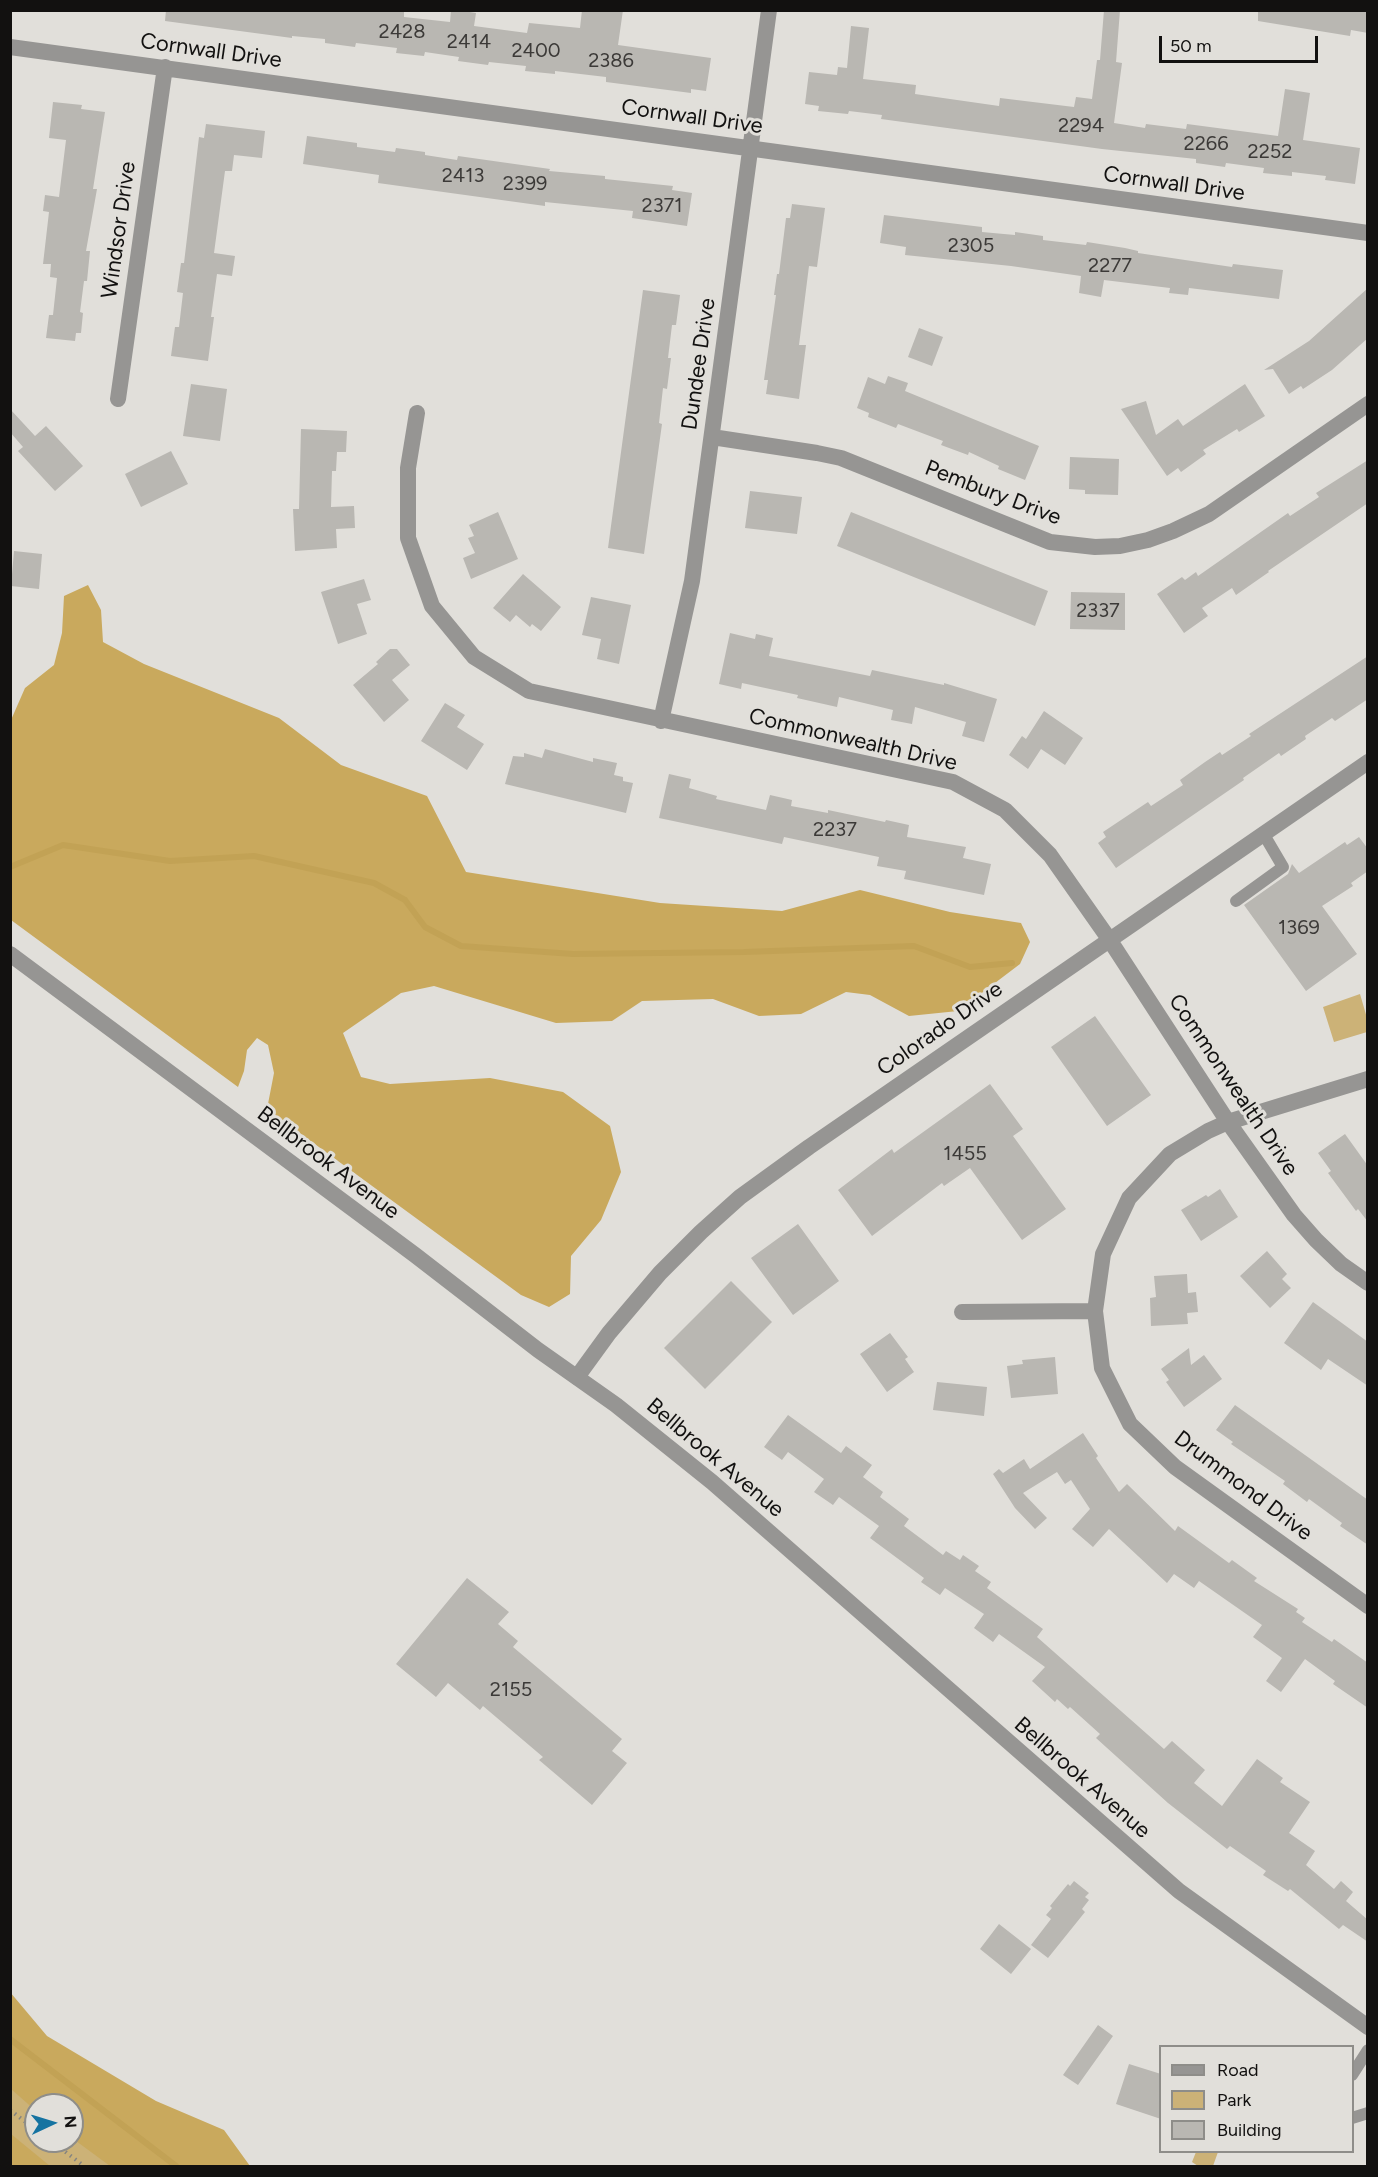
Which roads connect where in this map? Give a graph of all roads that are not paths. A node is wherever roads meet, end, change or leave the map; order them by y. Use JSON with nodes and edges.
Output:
{"nodes":[{"id":1,"x":769,"y":10,"type":"edge"},
{"id":2,"x":10,"y":47,"type":"edge"},
{"id":3,"x":165,"y":67,"type":"junction"},
{"id":4,"x":752,"y":148,"type":"junction"},
{"id":5,"x":1368,"y":233,"type":"edge"},
{"id":6,"x":118,"y":399,"type":"dead end"},
{"id":7,"x":1368,"y":404,"type":"edge"},
{"id":8,"x":417,"y":413,"type":"dead end"},
{"id":9,"x":712,"y":437,"type":"junction"},
{"id":10,"x":661,"y":721,"type":"junction"},
{"id":11,"x":1368,"y":762,"type":"edge"},
{"id":12,"x":1263,"y":833,"type":"junction"},
{"id":13,"x":1236,"y":901,"type":"dead end"},
{"id":14,"x":1109,"y":939,"type":"junction"},
{"id":15,"x":10,"y":954,"type":"edge"},
{"id":16,"x":1368,"y":1079,"type":"edge"},
{"id":17,"x":1228,"y":1122,"type":"junction"},
{"id":18,"x":1368,"y":1283,"type":"edge"},
{"id":19,"x":1095,"y":1311,"type":"junction"},
{"id":20,"x":962,"y":1312,"type":"dead end"},
{"id":21,"x":577,"y":1377,"type":"junction"},
{"id":22,"x":1368,"y":1606,"type":"edge"},
{"id":23,"x":1368,"y":2027,"type":"edge"},
{"id":24,"x":1368,"y":2050,"type":"edge"},
{"id":25,"x":1354,"y":2073,"type":"edge"}],
"edges":[{"from":1,"to":4,"type":"street","name":"Dundee Drive"},
{"from":2,"to":3,"type":"street","name":"Cornwall Drive"},
{"from":3,"to":4,"type":"street","name":"Cornwall Drive"},
{"from":3,"to":6,"type":"street","name":"Windsor Drive"},
{"from":4,"to":5,"type":"street","name":"Cornwall Drive"},
{"from":4,"to":9,"type":"street","name":"Dundee Drive"},
{"from":7,"to":9,"type":"street","name":"Pembury Drive"},
{"from":8,"to":10,"type":"street","name":"Commonwealth Drive"},
{"from":9,"to":10,"type":"street","name":"Dundee Drive"},
{"from":10,"to":14,"type":"street","name":"Commonwealth Drive"},
{"from":11,"to":12,"type":"street","name":"Colorado Drive"},
{"from":12,"to":13,"type":"lane"},
{"from":12,"to":14,"type":"street","name":"Colorado Drive"},
{"from":14,"to":17,"type":"street","name":"Commonwealth Drive"},
{"from":14,"to":21,"type":"street","name":"Colorado Drive"},
{"from":15,"to":21,"type":"street","name":"Bellbrook Avenue"},
{"from":16,"to":17,"type":"street","name":"Drummond Drive"},
{"from":17,"to":18,"type":"street","name":"Commonwealth Drive"},
{"from":17,"to":19,"type":"street","name":"Drummond Drive"},
{"from":19,"to":20,"type":"street"},
{"from":19,"to":22,"type":"street","name":"Drummond Drive"},
{"from":21,"to":23,"type":"street","name":"Bellbrook Avenue"},
{"from":24,"to":25,"type":"lane"}]}
